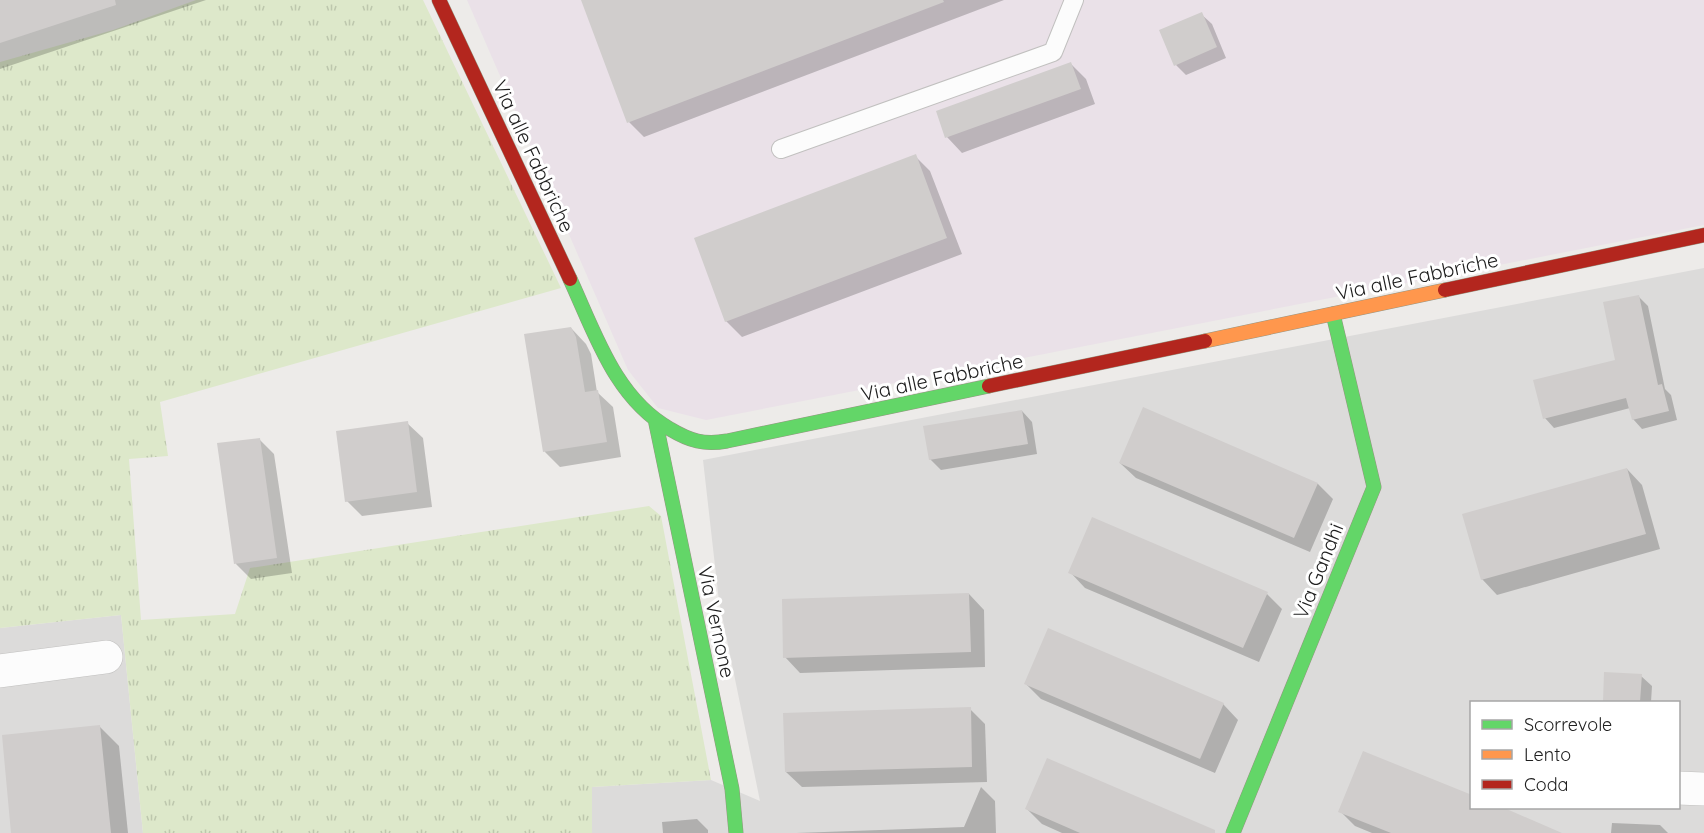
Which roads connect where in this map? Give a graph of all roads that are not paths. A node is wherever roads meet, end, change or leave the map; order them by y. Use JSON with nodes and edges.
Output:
{"nodes":[{"id":1,"x":439,"y":0,"type":"edge"},
{"id":2,"x":1074,"y":0,"type":"edge"},
{"id":3,"x":781,"y":149,"type":"dead end"},
{"id":4,"x":1704,"y":235,"type":"edge"},
{"id":5,"x":1333,"y":314,"type":"junction"},
{"id":6,"x":655,"y":419,"type":"junction"},
{"id":7,"x":106,"y":657,"type":"dead end"},
{"id":8,"x":0,"y":671,"type":"edge"},
{"id":9,"x":1680,"y":788,"type":"edge"},
{"id":10,"x":1704,"y":789,"type":"edge"},
{"id":11,"x":736,"y":833,"type":"edge"},
{"id":12,"x":1233,"y":833,"type":"edge"}],
"edges":[{"from":1,"to":6,"type":"street","name":"Via alle Fabbriche"},
{"from":2,"to":3,"type":"lane"},
{"from":4,"to":5,"type":"street","name":"Via alle Fabbriche"},
{"from":5,"to":6,"type":"street","name":"Via alle Fabbriche"},
{"from":5,"to":12,"type":"street","name":"Via Gandhi"},
{"from":6,"to":11,"type":"street","name":"Via Vernone"},
{"from":7,"to":8,"type":"street"},
{"from":9,"to":10,"type":"street"}]}
